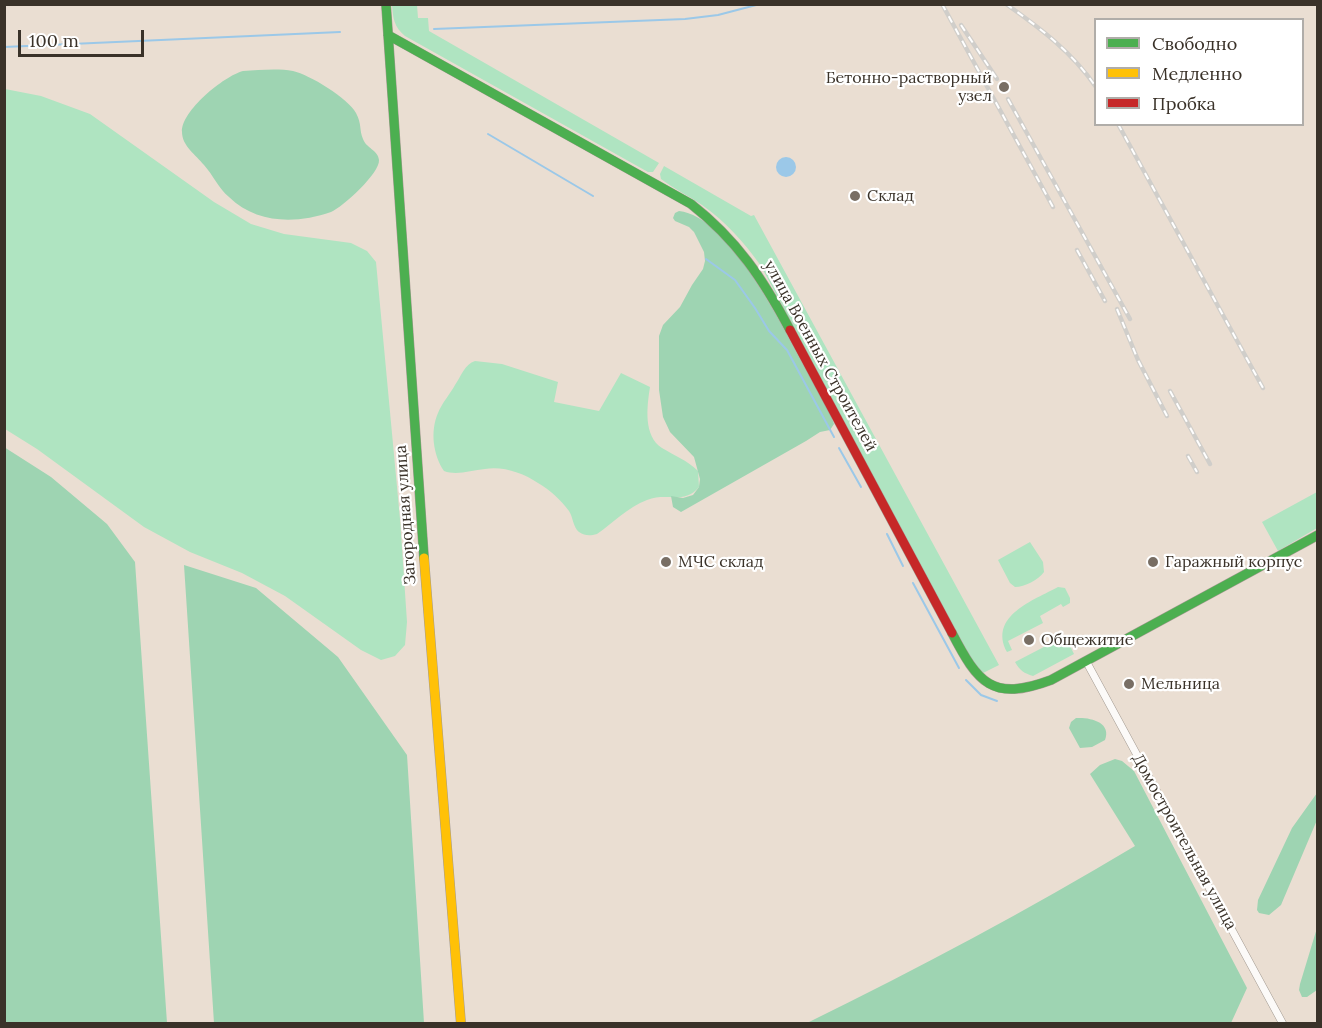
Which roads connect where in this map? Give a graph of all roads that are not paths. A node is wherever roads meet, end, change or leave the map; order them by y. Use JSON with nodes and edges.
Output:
{"nodes":[{"id":1,"x":387,"y":4,"type":"edge"},
{"id":2,"x":388,"y":35,"type":"junction"},
{"id":3,"x":1317,"y":535,"type":"edge"},
{"id":4,"x":1086,"y":661,"type":"junction"},
{"id":5,"x":461,"y":1023,"type":"edge"},
{"id":6,"x":1283,"y":1023,"type":"edge"}],
"edges":[{"from":1,"to":2,"type":"street","name":"Загородная улица"},
{"from":2,"to":4,"type":"street","name":"улица Военных Строителей"},
{"from":2,"to":5,"type":"street","name":"Загородная улица"},
{"from":3,"to":4,"type":"street","name":"улица Военных Строителей"},
{"from":4,"to":6,"type":"street","name":"Домостроительная улица"}]}
